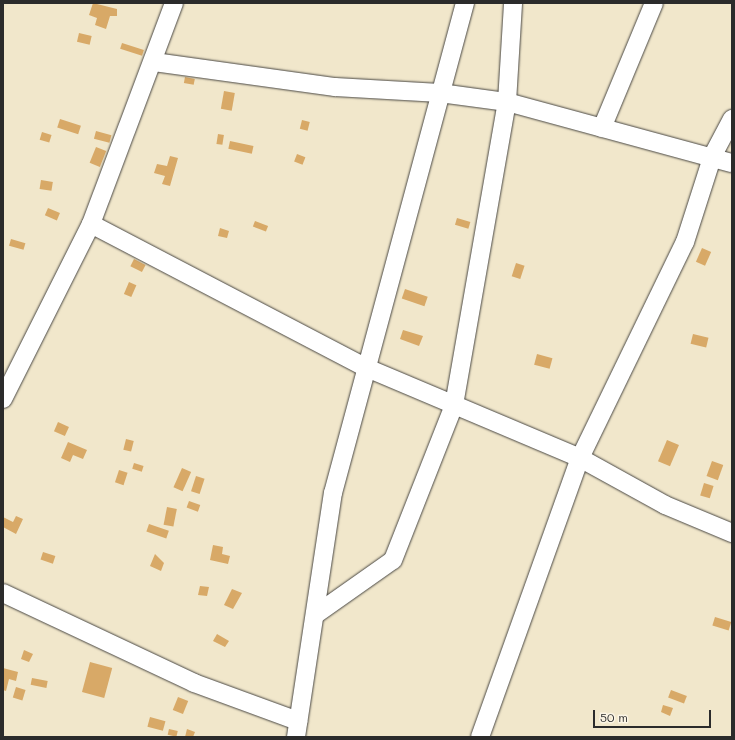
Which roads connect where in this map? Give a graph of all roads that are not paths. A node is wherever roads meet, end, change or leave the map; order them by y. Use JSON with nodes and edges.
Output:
{"nodes":[{"id":1,"x":174,"y":3,"type":"edge"},
{"id":2,"x":465,"y":3,"type":"edge"},
{"id":3,"x":513,"y":3,"type":"edge"},
{"id":4,"x":654,"y":3,"type":"edge"},
{"id":5,"x":154,"y":62,"type":"junction"},
{"id":6,"x":440,"y":92,"type":"junction"},
{"id":7,"x":507,"y":102,"type":"junction"},
{"id":8,"x":732,"y":118,"type":"edge"},
{"id":9,"x":602,"y":128,"type":"junction"},
{"id":10,"x":713,"y":155,"type":"junction"},
{"id":11,"x":732,"y":163,"type":"edge"},
{"id":12,"x":91,"y":224,"type":"junction"},
{"id":13,"x":367,"y":368,"type":"junction"},
{"id":14,"x":3,"y":399,"type":"edge"},
{"id":15,"x":454,"y":405,"type":"junction"},
{"id":16,"x":580,"y":458,"type":"junction"},
{"id":17,"x":732,"y":533,"type":"edge"},
{"id":18,"x":3,"y":593,"type":"edge"},
{"id":19,"x":315,"y":615,"type":"junction"},
{"id":20,"x":297,"y":729,"type":"edge"},
{"id":21,"x":480,"y":737,"type":"edge"}],
"edges":[{"from":1,"to":5,"type":"street"},
{"from":2,"to":6,"type":"street"},
{"from":3,"to":7,"type":"street"},
{"from":4,"to":9,"type":"street"},
{"from":5,"to":6,"type":"street"},
{"from":5,"to":12,"type":"street"},
{"from":6,"to":7,"type":"street"},
{"from":6,"to":13,"type":"street"},
{"from":7,"to":9,"type":"street"},
{"from":7,"to":15,"type":"street"},
{"from":8,"to":10,"type":"street"},
{"from":9,"to":10,"type":"street"},
{"from":10,"to":11,"type":"street"},
{"from":10,"to":16,"type":"street"},
{"from":12,"to":13,"type":"street"},
{"from":12,"to":14,"type":"street"},
{"from":13,"to":15,"type":"street"},
{"from":13,"to":19,"type":"street"},
{"from":15,"to":16,"type":"street"},
{"from":15,"to":19,"type":"street"},
{"from":16,"to":17,"type":"street"},
{"from":16,"to":21,"type":"street"},
{"from":18,"to":20,"type":"street"},
{"from":19,"to":20,"type":"street"}]}
